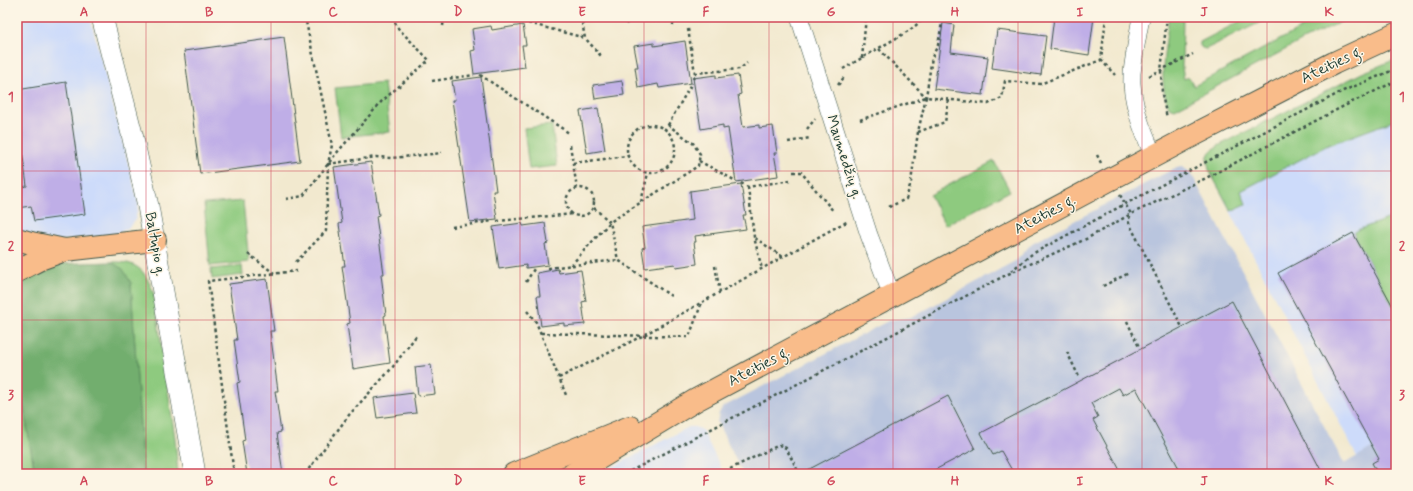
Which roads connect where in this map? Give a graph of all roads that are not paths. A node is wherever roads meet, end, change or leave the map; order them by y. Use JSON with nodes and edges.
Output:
{"nodes":[{"id":1,"x":102,"y":17,"type":"edge"},
{"id":2,"x":799,"y":17,"type":"edge"},
{"id":3,"x":1141,"y":17,"type":"edge"},
{"id":4,"x":1396,"y":34,"type":"edge"},
{"id":5,"x":1154,"y":157,"type":"junction"},
{"id":6,"x":17,"y":239,"type":"edge"},
{"id":7,"x":155,"y":240,"type":"junction"},
{"id":8,"x":65,"y":250,"type":"junction"},
{"id":9,"x":17,"y":271,"type":"edge"},
{"id":10,"x":892,"y":296,"type":"junction"},
{"id":11,"x":696,"y":400,"type":"junction"},
{"id":12,"x":195,"y":474,"type":"edge"},
{"id":13,"x":514,"y":474,"type":"edge"},
{"id":14,"x":573,"y":474,"type":"edge"}],
"edges":[{"from":1,"to":7,"type":"street","name":"Baltupio g."},
{"from":2,"to":10,"type":"street","name":"Maumedžių g."},
{"from":3,"to":5,"type":"street"},
{"from":4,"to":5,"type":"main road","name":"Ateities g."},
{"from":5,"to":10,"type":"main road","name":"Ateities g."},
{"from":6,"to":8,"type":"main road"},
{"from":7,"to":8,"type":"main road"},
{"from":7,"to":12,"type":"street","name":"Baltupio g."},
{"from":8,"to":9,"type":"main road"},
{"from":10,"to":11,"type":"main road","name":"Ateities g."},
{"from":11,"to":13,"type":"main road","name":"Ateities g."},
{"from":11,"to":14,"type":"main road","name":"Ateities g."}]}
